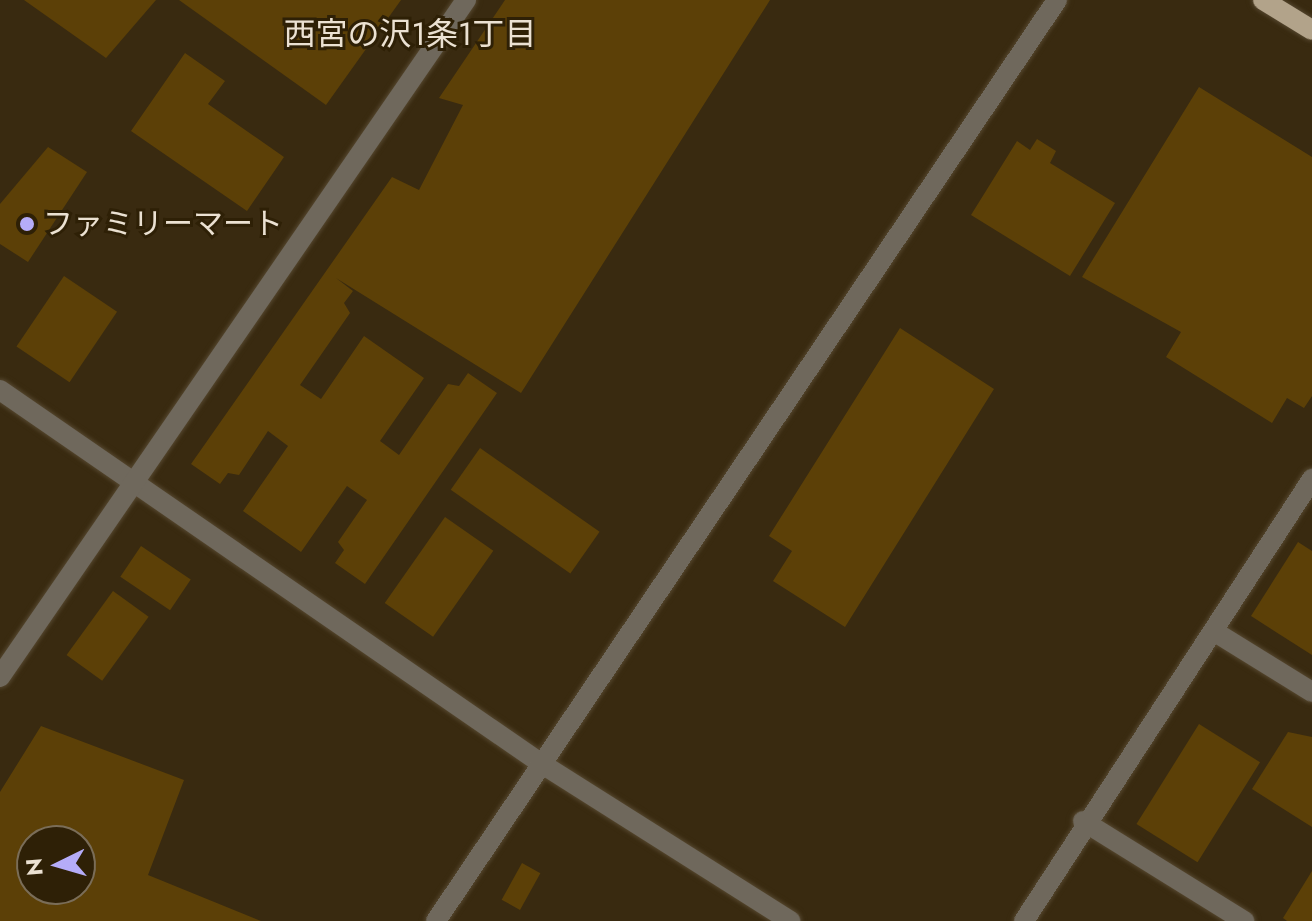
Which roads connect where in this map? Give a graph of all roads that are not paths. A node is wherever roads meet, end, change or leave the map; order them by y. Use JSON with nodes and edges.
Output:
{"nodes":[{"id":1,"x":466,"y":0,"type":"edge"},
{"id":2,"x":1057,"y":0,"type":"edge"},
{"id":3,"x":1263,"y":0,"type":"edge"},
{"id":4,"x":1312,"y":30,"type":"edge"},
{"id":5,"x":0,"y":390,"type":"edge"},
{"id":6,"x":1312,"y":479,"type":"edge"},
{"id":7,"x":135,"y":483,"type":"junction"},
{"id":8,"x":1215,"y":632,"type":"junction"},
{"id":9,"x":0,"y":677,"type":"edge"},
{"id":10,"x":1312,"y":692,"type":"edge"},
{"id":11,"x":542,"y":764,"type":"junction"},
{"id":12,"x":1083,"y":821,"type":"junction"},
{"id":13,"x":436,"y":921,"type":"edge"},
{"id":14,"x":790,"y":921,"type":"edge"},
{"id":15,"x":1024,"y":921,"type":"edge"},
{"id":16,"x":1244,"y":921,"type":"edge"}],
"edges":[{"from":1,"to":7,"type":"street"},
{"from":2,"to":11,"type":"street"},
{"from":3,"to":4,"type":"main road"},
{"from":5,"to":7,"type":"street"},
{"from":6,"to":8,"type":"street"},
{"from":7,"to":9,"type":"street"},
{"from":7,"to":11,"type":"street"},
{"from":8,"to":10,"type":"street"},
{"from":8,"to":12,"type":"street"},
{"from":11,"to":13,"type":"street"},
{"from":11,"to":14,"type":"street"},
{"from":12,"to":15,"type":"street"},
{"from":12,"to":16,"type":"street"}]}
